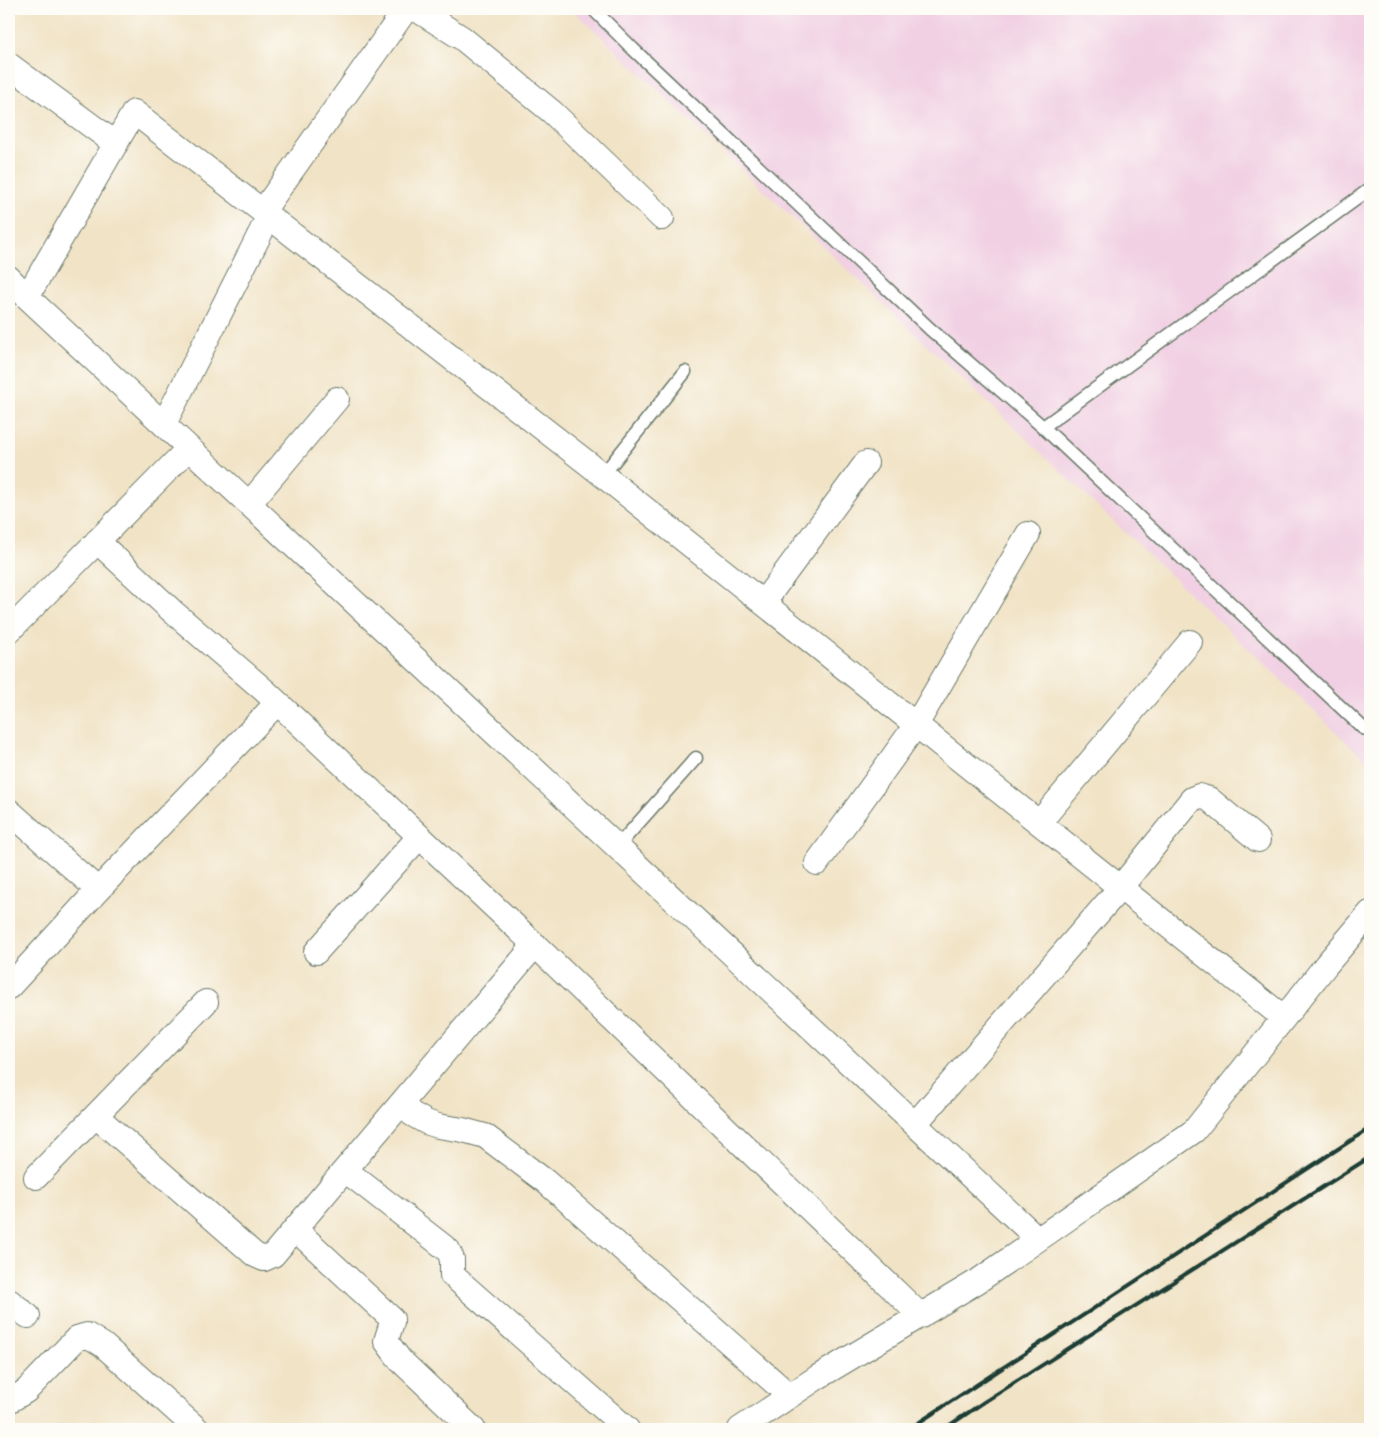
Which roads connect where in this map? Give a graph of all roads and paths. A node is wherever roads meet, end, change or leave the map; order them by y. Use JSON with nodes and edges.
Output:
{"nodes":[{"id":1,"x":593,"y":9,"type":"edge"},
{"id":2,"x":9,"y":65,"type":"edge"},
{"id":3,"x":116,"y":144,"type":"junction"},
{"id":4,"x":1370,"y":189,"type":"edge"},
{"id":5,"x":266,"y":214,"type":"junction"},
{"id":6,"x":662,"y":218,"type":"dead end"},
{"id":7,"x":9,"y":278,"type":"edge"},
{"id":8,"x":27,"y":297,"type":"junction"},
{"id":9,"x":684,"y":372,"type":"dead end"},
{"id":10,"x":337,"y":399,"type":"dead end"},
{"id":11,"x":164,"y":424,"type":"junction"},
{"id":12,"x":1043,"y":427,"type":"junction"},
{"id":13,"x":189,"y":448,"type":"junction"},
{"id":14,"x":866,"y":464,"type":"dead end"},
{"id":15,"x":603,"y":475,"type":"junction"},
{"id":16,"x":249,"y":504,"type":"junction"},
{"id":17,"x":1028,"y":534,"type":"dead end"},
{"id":18,"x":98,"y":541,"type":"junction"},
{"id":19,"x":763,"y":603,"type":"junction"},
{"id":20,"x":10,"y":628,"type":"edge"},
{"id":21,"x":1190,"y":642,"type":"dead end"},
{"id":22,"x":277,"y":703,"type":"junction"},
{"id":23,"x":916,"y":725,"type":"junction"},
{"id":24,"x":1370,"y":730,"type":"edge"},
{"id":25,"x":696,"y":758,"type":"dead end"},
{"id":26,"x":9,"y":811,"type":"edge"},
{"id":27,"x":1039,"y":823,"type":"junction"},
{"id":28,"x":419,"y":837,"type":"junction"},
{"id":29,"x":1258,"y":840,"type":"dead end"},
{"id":30,"x":617,"y":847,"type":"junction"},
{"id":31,"x":817,"y":863,"type":"dead end"},
{"id":32,"x":1120,"y":888,"type":"junction"},
{"id":33,"x":98,"y":890,"type":"junction"},
{"id":34,"x":1370,"y":914,"type":"edge"},
{"id":35,"x":535,"y":945,"type":"junction"},
{"id":36,"x":316,"y":952,"type":"dead end"},
{"id":37,"x":9,"y":986,"type":"edge"},
{"id":38,"x":206,"y":1002,"type":"dead end"},
{"id":39,"x":1284,"y":1018,"type":"junction"},
{"id":40,"x":401,"y":1104,"type":"junction"},
{"id":41,"x":96,"y":1116,"type":"junction"},
{"id":42,"x":915,"y":1124,"type":"junction"},
{"id":43,"x":345,"y":1170,"type":"junction"},
{"id":44,"x":36,"y":1177,"type":"dead end"},
{"id":45,"x":295,"y":1229,"type":"junction"},
{"id":46,"x":1038,"y":1239,"type":"junction"},
{"id":47,"x":9,"y":1301,"type":"edge"},
{"id":48,"x":28,"y":1316,"type":"dead end"},
{"id":49,"x":921,"y":1316,"type":"junction"},
{"id":50,"x":790,"y":1396,"type":"junction"},
{"id":51,"x":9,"y":1401,"type":"edge"},
{"id":52,"x":197,"y":1429,"type":"edge"},
{"id":53,"x":473,"y":1429,"type":"edge"},
{"id":54,"x":626,"y":1429,"type":"edge"},
{"id":55,"x":740,"y":1429,"type":"edge"}],
"edges":[{"from":1,"to":12,"type":"lane"},
{"from":2,"to":3,"type":"street"},
{"from":3,"to":5,"type":"street"},
{"from":3,"to":8,"type":"street"},
{"from":4,"to":12,"type":"lane"},
{"from":5,"to":6,"type":"street"},
{"from":5,"to":11,"type":"street"},
{"from":5,"to":15,"type":"street"},
{"from":7,"to":8,"type":"street"},
{"from":8,"to":11,"type":"street"},
{"from":9,"to":15,"type":"lane"},
{"from":10,"to":16,"type":"street"},
{"from":11,"to":13,"type":"street"},
{"from":12,"to":24,"type":"lane"},
{"from":13,"to":16,"type":"street"},
{"from":13,"to":18,"type":"street"},
{"from":14,"to":19,"type":"street"},
{"from":15,"to":19,"type":"street"},
{"from":16,"to":30,"type":"street"},
{"from":17,"to":23,"type":"street"},
{"from":18,"to":20,"type":"street"},
{"from":18,"to":22,"type":"street"},
{"from":19,"to":23,"type":"street"},
{"from":21,"to":27,"type":"street"},
{"from":22,"to":28,"type":"street"},
{"from":22,"to":33,"type":"street"},
{"from":23,"to":27,"type":"street"},
{"from":23,"to":31,"type":"street"},
{"from":25,"to":30,"type":"lane"},
{"from":26,"to":33,"type":"street"},
{"from":27,"to":32,"type":"street"},
{"from":28,"to":35,"type":"street"},
{"from":28,"to":36,"type":"street"},
{"from":29,"to":32,"type":"street"},
{"from":30,"to":42,"type":"street"},
{"from":32,"to":39,"type":"street"},
{"from":32,"to":42,"type":"street"},
{"from":33,"to":37,"type":"street"},
{"from":34,"to":39,"type":"street"},
{"from":35,"to":40,"type":"street"},
{"from":35,"to":49,"type":"street"},
{"from":38,"to":41,"type":"street"},
{"from":39,"to":46,"type":"street"},
{"from":40,"to":43,"type":"street"},
{"from":40,"to":50,"type":"street"},
{"from":41,"to":44,"type":"street"},
{"from":41,"to":45,"type":"street"},
{"from":42,"to":46,"type":"street"},
{"from":43,"to":45,"type":"street"},
{"from":43,"to":54,"type":"street"},
{"from":45,"to":53,"type":"street"},
{"from":46,"to":49,"type":"street"},
{"from":47,"to":48,"type":"street"},
{"from":49,"to":50,"type":"street"},
{"from":50,"to":55,"type":"street"},
{"from":51,"to":52,"type":"street"}]}
